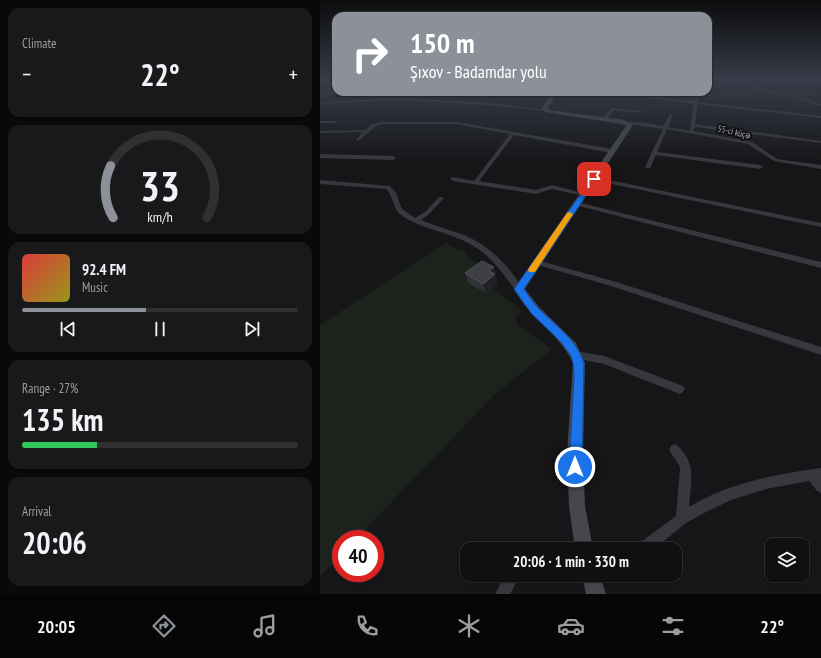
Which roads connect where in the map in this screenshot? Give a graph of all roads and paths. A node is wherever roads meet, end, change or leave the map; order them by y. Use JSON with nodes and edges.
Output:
{"nodes":[{"id":1,"x":523,"y":108,"type":"edge"},
{"id":2,"x":696,"y":108,"type":"edge"},
{"id":3,"x":752,"y":108,"type":"edge"},
{"id":4,"x":545,"y":110,"type":"joint"},
{"id":5,"x":642,"y":112,"type":"dead end"},
{"id":6,"x":671,"y":115,"type":"dead end"},
{"id":7,"x":821,"y":115,"type":"edge"},
{"id":8,"x":604,"y":119,"type":"junction"},
{"id":9,"x":320,"y":122,"type":"edge"},
{"id":10,"x":335,"y":122,"type":"dead end"},
{"id":11,"x":628,"y":123,"type":"junction"},
{"id":12,"x":693,"y":125,"type":"junction"},
{"id":13,"x":666,"y":127,"type":"junction"},
{"id":14,"x":367,"y":131,"type":"junction"},
{"id":15,"x":320,"y":132,"type":"edge"},
{"id":16,"x":691,"y":132,"type":"junction"},
{"id":17,"x":514,"y":133,"type":"junction"},
{"id":18,"x":358,"y":140,"type":"dead end"},
{"id":19,"x":821,"y":142,"type":"edge"},
{"id":20,"x":612,"y":151,"type":"junction"},
{"id":21,"x":654,"y":153,"type":"junction"},
{"id":22,"x":320,"y":156,"type":"edge"},
{"id":23,"x":393,"y":158,"type":"dead end"},
{"id":24,"x":648,"y":167,"type":"dead end"},
{"id":25,"x":760,"y":167,"type":"dead end"},
{"id":26,"x":821,"y":168,"type":"edge"},
{"id":27,"x":453,"y":179,"type":"dead end"},
{"id":28,"x":594,"y":179,"type":"junction"},
{"id":29,"x":320,"y":182,"type":"edge"},
{"id":30,"x":476,"y":182,"type":"junction"},
{"id":31,"x":442,"y":198,"type":"dead end"},
{"id":32,"x":580,"y":199,"type":"junction"},
{"id":33,"x":416,"y":220,"type":"junction"},
{"id":34,"x":821,"y":225,"type":"edge"},
{"id":35,"x":537,"y":262,"type":"junction"},
{"id":36,"x":821,"y":265,"type":"edge"},
{"id":37,"x":519,"y":289,"type":"junction"},
{"id":38,"x":821,"y":351,"type":"edge"},
{"id":39,"x":576,"y":355,"type":"junction"},
{"id":40,"x":680,"y":389,"type":"dead end"},
{"id":41,"x":675,"y":450,"type":"dead end"},
{"id":42,"x":816,"y":475,"type":"edge"},
{"id":43,"x":821,"y":487,"type":"edge"},
{"id":44,"x":682,"y":519,"type":"junction"},
{"id":45,"x":582,"y":542,"type":"edge"},
{"id":46,"x":653,"y":542,"type":"edge"},
{"id":47,"x":509,"y":582,"type":"edge"},
{"id":48,"x":593,"y":582,"type":"edge"},
{"id":49,"x":502,"y":594,"type":"edge"},
{"id":50,"x":596,"y":594,"type":"edge"}],
"edges":[{"from":1,"to":4,"type":"street","name":"55-ci küçə"},
{"from":2,"to":12,"type":"street"},
{"from":3,"to":7,"type":"street"},
{"from":4,"to":8,"type":"street","name":"55-ci küçə"},
{"from":5,"to":8,"type":"street"},
{"from":6,"to":13,"type":"street"},
{"from":8,"to":11,"type":"street","name":"55-ci küçə"},
{"from":9,"to":10,"type":"street"},
{"from":11,"to":13,"type":"street","name":"55-ci küçə"},
{"from":11,"to":20,"type":"street"},
{"from":12,"to":16,"type":"street"},
{"from":12,"to":19,"type":"street"},
{"from":13,"to":16,"type":"street","name":"55-ci küçə"},
{"from":13,"to":21,"type":"street"},
{"from":14,"to":15,"type":"street"},
{"from":14,"to":17,"type":"street"},
{"from":14,"to":18,"type":"street"},
{"from":16,"to":26,"type":"street","name":"55-ci küçə"},
{"from":17,"to":20,"type":"street"},
{"from":17,"to":30,"type":"street"},
{"from":20,"to":28,"type":"street"},
{"from":21,"to":24,"type":"street"},
{"from":21,"to":25,"type":"street"},
{"from":22,"to":23,"type":"street"},
{"from":27,"to":30,"type":"street"},
{"from":28,"to":32,"type":"street"},
{"from":28,"to":34,"type":"street"},
{"from":29,"to":33,"type":"street"},
{"from":30,"to":32,"type":"street"},
{"from":31,"to":33,"type":"street"},
{"from":32,"to":35,"type":"street"},
{"from":32,"to":36,"type":"street"},
{"from":33,"to":37,"type":"street"},
{"from":35,"to":37,"type":"street"},
{"from":35,"to":38,"type":"street"},
{"from":37,"to":39,"type":"street"},
{"from":39,"to":40,"type":"street"},
{"from":39,"to":45,"type":"street"},
{"from":41,"to":44,"type":"street"},
{"from":42,"to":43,"type":"street"},
{"from":42,"to":44,"type":"street"},
{"from":44,"to":46,"type":"street"},
{"from":47,"to":49,"type":"street"},
{"from":48,"to":50,"type":"street"}]}
